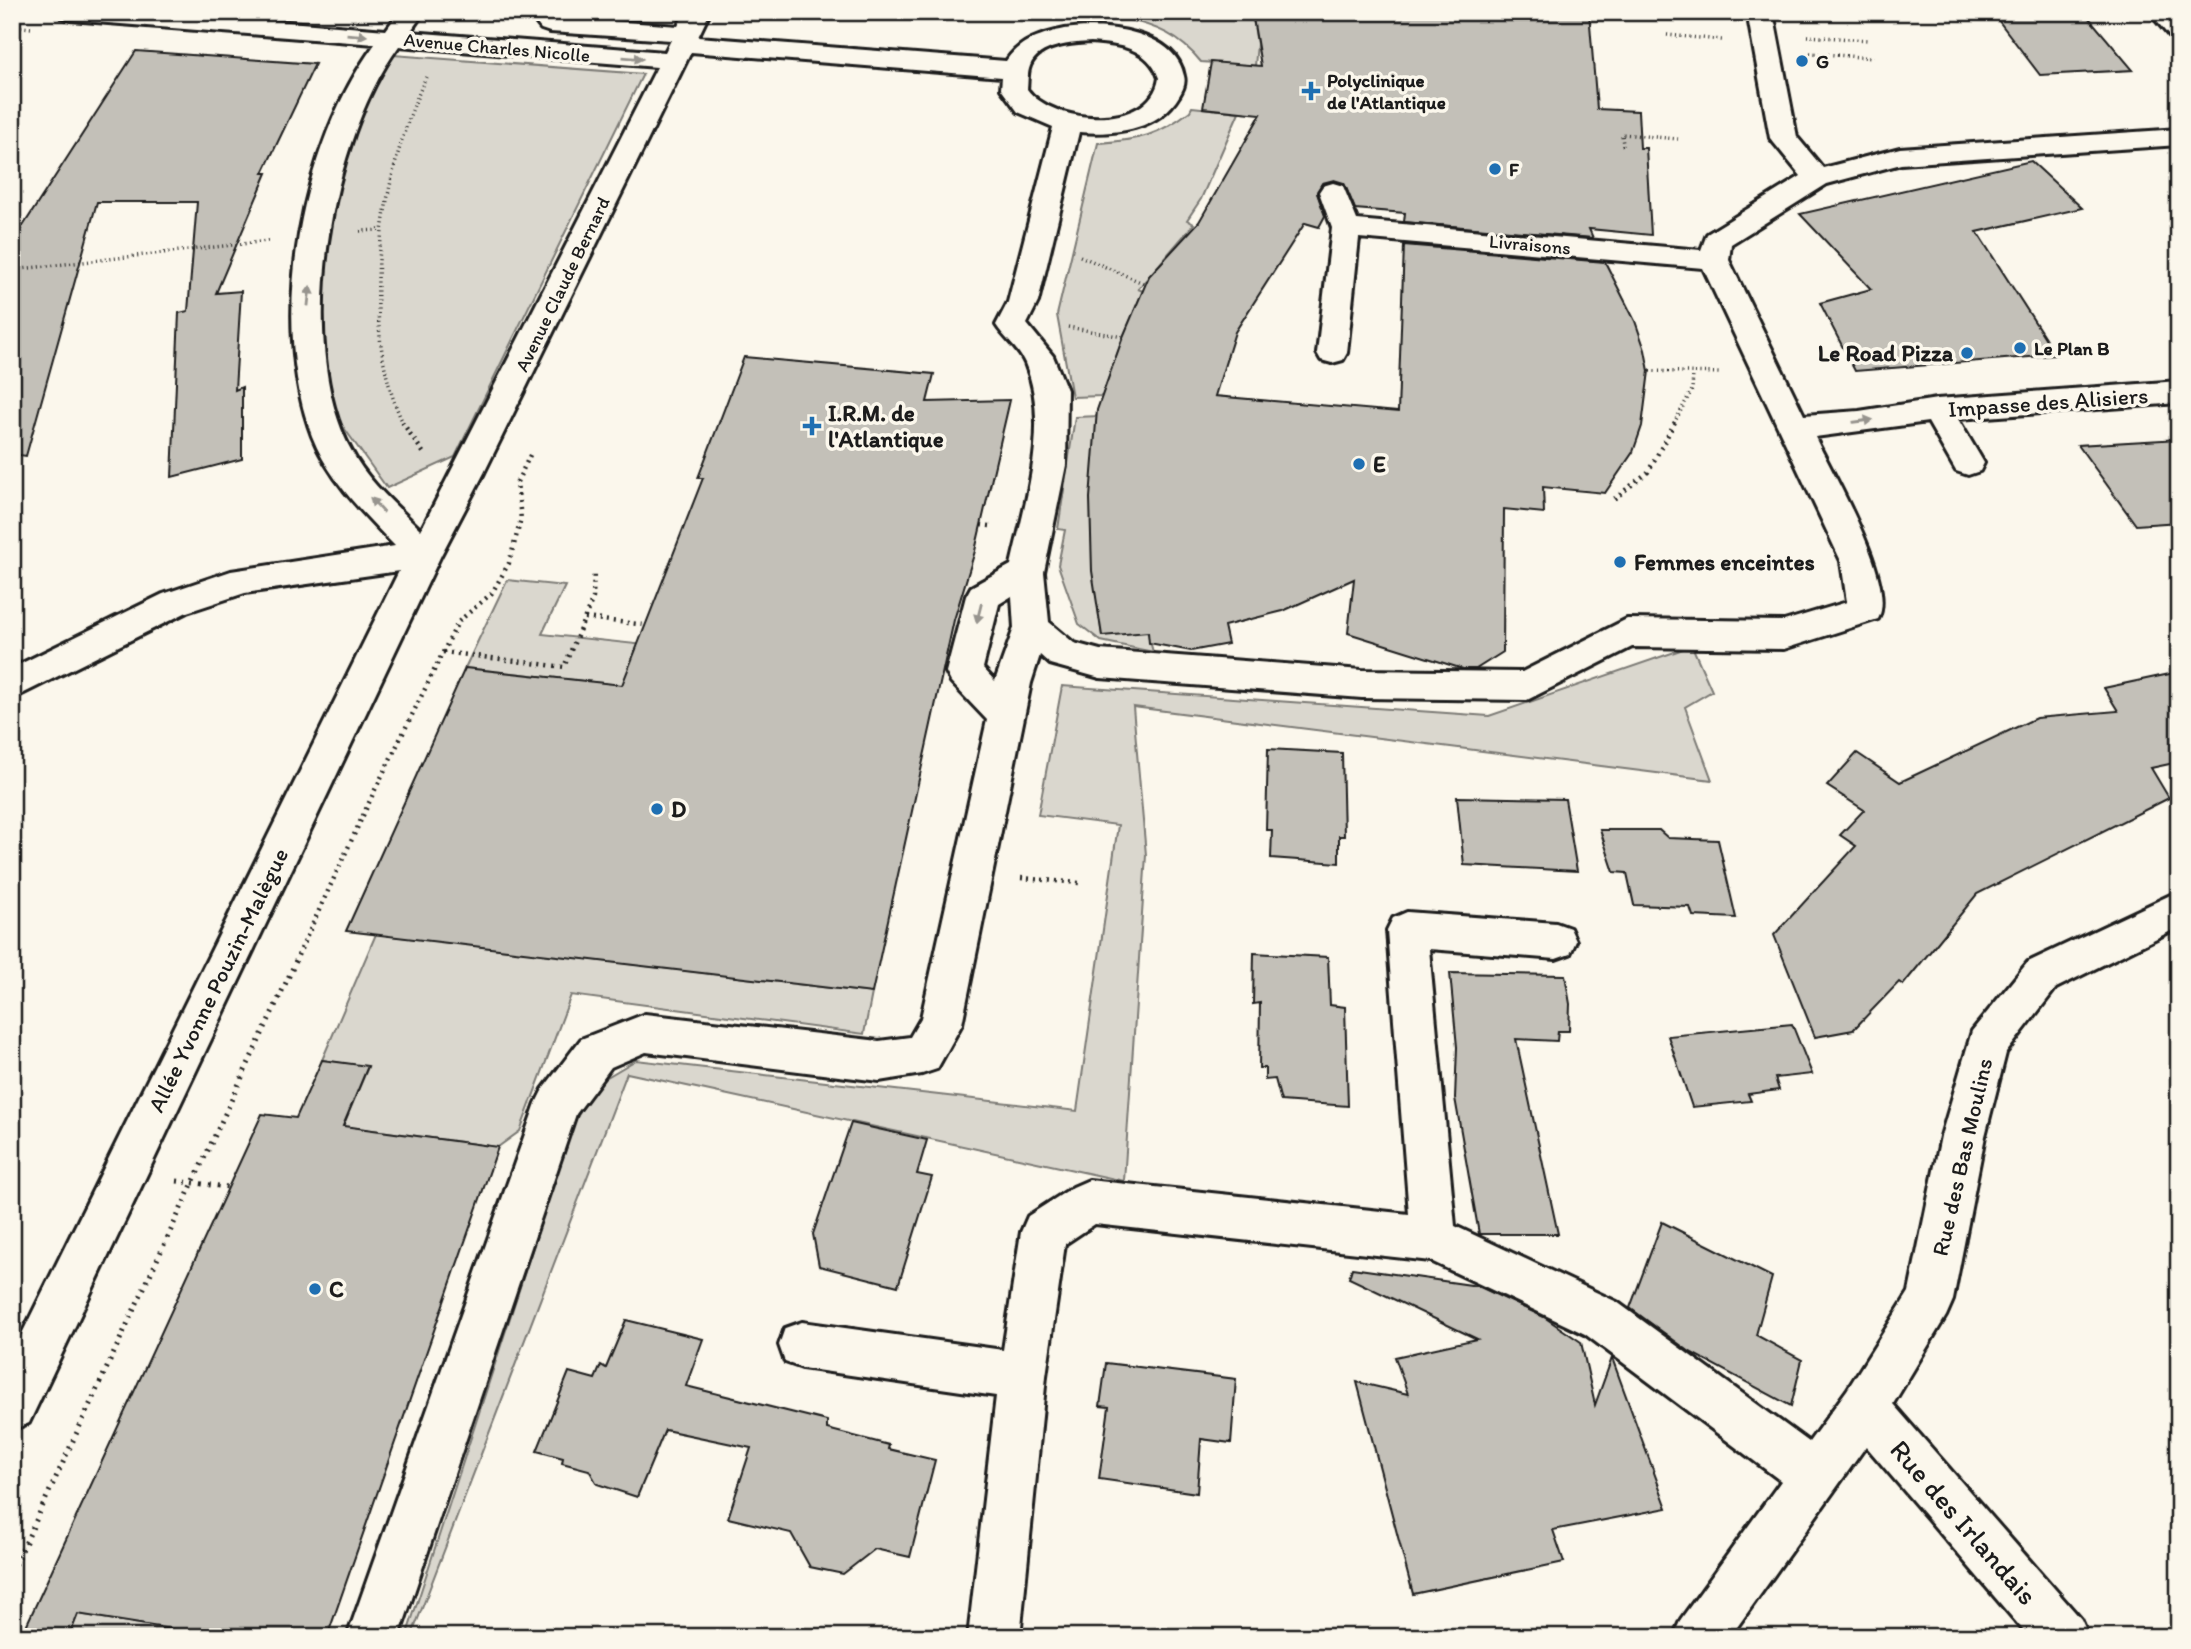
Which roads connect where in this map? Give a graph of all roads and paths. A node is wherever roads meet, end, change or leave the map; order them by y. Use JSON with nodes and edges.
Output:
{"nodes":[{"id":1,"x":70,"y":12,"type":"edge"},
{"id":2,"x":2161,"y":12,"type":"edge"},
{"id":3,"x":409,"y":19,"type":"edge"},
{"id":4,"x":529,"y":23,"type":"dead end"},
{"id":5,"x":1094,"y":23,"type":"edge"},
{"id":6,"x":2179,"y":32,"type":"edge"},
{"id":7,"x":1765,"y":34,"type":"edge"},
{"id":8,"x":1667,"y":36,"type":"dead end"},
{"id":9,"x":685,"y":38,"type":"edge"},
{"id":10,"x":1868,"y":40,"type":"dead end"},
{"id":11,"x":1873,"y":58,"type":"dead end"},
{"id":12,"x":1016,"y":70,"type":"junction"},
{"id":13,"x":427,"y":75,"type":"dead end"},
{"id":14,"x":1068,"y":123,"type":"junction"},
{"id":15,"x":2179,"y":137,"type":"edge"},
{"id":16,"x":1678,"y":139,"type":"dead end"},
{"id":17,"x":1623,"y":146,"type":"dead end"},
{"id":18,"x":1817,"y":178,"type":"junction"},
{"id":19,"x":1333,"y":192,"type":"dead end"},
{"id":20,"x":1346,"y":228,"type":"junction"},
{"id":21,"x":380,"y":230,"type":"junction"},
{"id":22,"x":315,"y":236,"type":"junction"},
{"id":23,"x":1037,"y":248,"type":"junction"},
{"id":24,"x":1714,"y":260,"type":"junction"},
{"id":25,"x":12,"y":270,"type":"edge"},
{"id":26,"x":1143,"y":284,"type":"dead end"},
{"id":27,"x":1081,"y":330,"type":"dead end"},
{"id":28,"x":1123,"y":337,"type":"dead end"},
{"id":29,"x":1332,"y":353,"type":"dead end"},
{"id":30,"x":1650,"y":371,"type":"dead end"},
{"id":31,"x":1767,"y":371,"type":"junction"},
{"id":32,"x":1693,"y":374,"type":"junction"},
{"id":33,"x":2179,"y":392,"type":"edge"},
{"id":34,"x":1937,"y":410,"type":"junction"},
{"id":35,"x":1795,"y":427,"type":"junction"},
{"id":36,"x":535,"y":446,"type":"dead end"},
{"id":37,"x":1968,"y":463,"type":"dead end"},
{"id":38,"x":468,"y":473,"type":"junction"},
{"id":39,"x":517,"y":482,"type":"junction"},
{"id":40,"x":1614,"y":499,"type":"dead end"},
{"id":41,"x":424,"y":555,"type":"junction"},
{"id":42,"x":594,"y":571,"type":"dead end"},
{"id":43,"x":1027,"y":572,"type":"junction"},
{"id":44,"x":584,"y":618,"type":"junction"},
{"id":45,"x":646,"y":625,"type":"dead end"},
{"id":46,"x":1032,"y":628,"type":"junction"},
{"id":47,"x":443,"y":652,"type":"junction"},
{"id":48,"x":12,"y":685,"type":"edge"},
{"id":49,"x":1006,"y":716,"type":"junction"},
{"id":50,"x":1020,"y":866,"type":"dead end"},
{"id":51,"x":1079,"y":883,"type":"dead end"},
{"id":52,"x":2179,"y":908,"type":"edge"},
{"id":53,"x":1556,"y":941,"type":"dead end"},
{"id":54,"x":1434,"y":1239,"type":"junction"},
{"id":55,"x":802,"y":1345,"type":"dead end"},
{"id":56,"x":1022,"y":1376,"type":"junction"},
{"id":57,"x":12,"y":1406,"type":"edge"},
{"id":58,"x":1864,"y":1407,"type":"junction"},
{"id":59,"x":1814,"y":1475,"type":"junction"},
{"id":60,"x":12,"y":1572,"type":"edge"},
{"id":61,"x":373,"y":1637,"type":"edge"},
{"id":62,"x":994,"y":1637,"type":"edge"},
{"id":63,"x":1699,"y":1637,"type":"edge"},
{"id":64,"x":2063,"y":1637,"type":"edge"}],
"edges":[{"from":1,"to":3,"type":"street","name":"Avenue Charles Nicolle","one_way":true},
{"from":2,"to":6,"type":"street"},
{"from":3,"to":9,"type":"street","name":"Avenue Charles Nicolle","one_way":true},
{"from":3,"to":22,"type":"street"},
{"from":4,"to":9,"type":"street","name":"Avenue Charles Nicolle"},
{"from":5,"to":12,"type":"street"},
{"from":5,"to":14,"type":"street"},
{"from":7,"to":8,"type":"path"},
{"from":7,"to":10,"type":"path"},
{"from":7,"to":11,"type":"path"},
{"from":7,"to":18,"type":"street"},
{"from":9,"to":12,"type":"street"},
{"from":9,"to":38,"type":"street","name":"Avenue Claude Bernard"},
{"from":12,"to":14,"type":"street"},
{"from":13,"to":21,"type":"path"},
{"from":14,"to":23,"type":"street"},
{"from":15,"to":18,"type":"street"},
{"from":16,"to":17,"type":"path"},
{"from":18,"to":24,"type":"street"},
{"from":19,"to":20,"type":"street"},
{"from":20,"to":24,"type":"street","name":"Livraisons"},
{"from":20,"to":29,"type":"street"},
{"from":21,"to":22,"type":"path"},
{"from":21,"to":38,"type":"path"},
{"from":22,"to":25,"type":"path"},
{"from":41,"to":22,"type":"street","one_way":true},
{"from":23,"to":26,"type":"path"},
{"from":23,"to":43,"type":"street"},
{"from":24,"to":31,"type":"street"},
{"from":27,"to":28,"type":"path"},
{"from":30,"to":32,"type":"path"},
{"from":31,"to":32,"type":"path"},
{"from":31,"to":35,"type":"street"},
{"from":32,"to":40,"type":"path"},
{"from":33,"to":34,"type":"street","name":"Impasse des Alisiers"},
{"from":35,"to":34,"type":"street","one_way":true},
{"from":34,"to":37,"type":"street","name":"Impasse des Alisiers"},
{"from":35,"to":46,"type":"street"},
{"from":36,"to":39,"type":"path"},
{"from":38,"to":39,"type":"path"},
{"from":38,"to":41,"type":"street","name":"Avenue Claude Bernard"},
{"from":39,"to":47,"type":"path"},
{"from":41,"to":48,"type":"street"},
{"from":41,"to":57,"type":"street","name":"Allée Yvonne Pouzin-Malègue"},
{"from":42,"to":44,"type":"path"},
{"from":43,"to":46,"type":"street"},
{"from":43,"to":49,"type":"street","one_way":true},
{"from":44,"to":45,"type":"path"},
{"from":44,"to":47,"type":"path"},
{"from":46,"to":49,"type":"street"},
{"from":47,"to":60,"type":"path"},
{"from":49,"to":61,"type":"street"},
{"from":50,"to":51,"type":"path"},
{"from":52,"to":58,"type":"street","name":"Rue des Bas Moulins"},
{"from":53,"to":54,"type":"street"},
{"from":54,"to":56,"type":"street"},
{"from":54,"to":59,"type":"street"},
{"from":55,"to":56,"type":"street"},
{"from":56,"to":62,"type":"street"},
{"from":58,"to":59,"type":"street","name":"Rue des Bas Moulins"},
{"from":58,"to":64,"type":"street","name":"Rue des Irlandais"},
{"from":59,"to":63,"type":"street","name":"Rue des Bas Moulins"}]}
